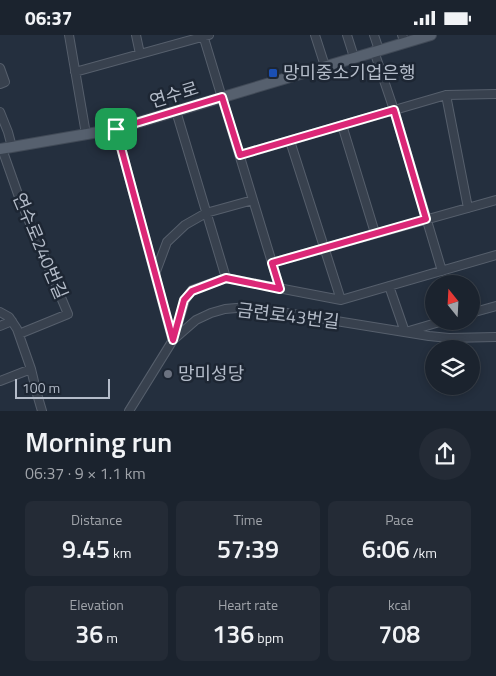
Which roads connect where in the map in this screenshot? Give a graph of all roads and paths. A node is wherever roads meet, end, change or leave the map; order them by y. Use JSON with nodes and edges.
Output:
{"nodes":[{"id":1,"x":68,"y":35,"type":"edge"},
{"id":2,"x":136,"y":35,"type":"edge"},
{"id":3,"x":315,"y":35,"type":"edge"},
{"id":4,"x":347,"y":35,"type":"edge"},
{"id":5,"x":374,"y":35,"type":"edge"},
{"id":6,"x":431,"y":35,"type":"edge"},
{"id":7,"x":206,"y":36,"type":"edge"},
{"id":8,"x":403,"y":39,"type":"edge"},
{"id":9,"x":376,"y":51,"type":"junction"},
{"id":10,"x":140,"y":54,"type":"junction"},
{"id":11,"x":354,"y":57,"type":"junction"},
{"id":12,"x":325,"y":66,"type":"junction"},
{"id":13,"x":0,"y":68,"type":"edge"},
{"id":14,"x":75,"y":72,"type":"junction"},
{"id":15,"x":0,"y":84,"type":"edge"},
{"id":16,"x":496,"y":94,"type":"edge"},
{"id":17,"x":446,"y":95,"type":"junction"},
{"id":18,"x":222,"y":97,"type":"junction"},
{"id":19,"x":394,"y":110,"type":"junction"},
{"id":20,"x":176,"y":111,"type":"junction"},
{"id":21,"x":0,"y":112,"type":"edge"},
{"id":22,"x":342,"y":125,"type":"junction"},
{"id":23,"x":116,"y":129,"type":"junction"},
{"id":24,"x":86,"y":134,"type":"junction"},
{"id":25,"x":290,"y":141,"type":"junction"},
{"id":26,"x":4,"y":152,"type":"edge"},
{"id":27,"x":240,"y":155,"type":"junction"},
{"id":28,"x":253,"y":200,"type":"junction"},
{"id":29,"x":496,"y":201,"type":"edge"},
{"id":30,"x":468,"y":208,"type":"junction"},
{"id":31,"x":206,"y":213,"type":"junction"},
{"id":32,"x":426,"y":219,"type":"junction"},
{"id":33,"x":375,"y":233,"type":"junction"},
{"id":34,"x":324,"y":248,"type":"junction"},
{"id":35,"x":496,"y":255,"type":"edge"},
{"id":36,"x":272,"y":263,"type":"junction"},
{"id":37,"x":442,"y":271,"type":"junction"},
{"id":38,"x":155,"y":274,"type":"junction"},
{"id":39,"x":226,"y":278,"type":"junction"},
{"id":40,"x":389,"y":286,"type":"junction"},
{"id":41,"x":280,"y":289,"type":"junction"},
{"id":42,"x":341,"y":300,"type":"junction"},
{"id":43,"x":496,"y":306,"type":"edge"},
{"id":44,"x":480,"y":310,"type":"edge"},
{"id":45,"x":0,"y":312,"type":"edge"},
{"id":46,"x":12,"y":321,"type":"junction"},
{"id":47,"x":0,"y":326,"type":"edge"},
{"id":48,"x":425,"y":326,"type":"edge"},
{"id":49,"x":405,"y":332,"type":"junction"},
{"id":50,"x":19,"y":334,"type":"junction"},
{"id":51,"x":496,"y":337,"type":"edge"},
{"id":52,"x":173,"y":340,"type":"junction"},
{"id":53,"x":31,"y":369,"type":"junction"},
{"id":54,"x":0,"y":381,"type":"edge"},
{"id":55,"x":42,"y":411,"type":"edge"},
{"id":56,"x":129,"y":411,"type":"edge"}],
"edges":[{"from":1,"to":14,"type":"street"},
{"from":2,"to":10,"type":"street"},
{"from":3,"to":12,"type":"street"},
{"from":4,"to":11,"type":"street"},
{"from":5,"to":9,"type":"street"},
{"from":6,"to":8,"type":"main road","name":"연수로"},
{"from":7,"to":10,"type":"street"},
{"from":7,"to":18,"type":"street"},
{"from":8,"to":9,"type":"main road","name":"연수로"},
{"from":9,"to":11,"type":"main road","name":"연수로"},
{"from":9,"to":19,"type":"street"},
{"from":10,"to":14,"type":"street"},
{"from":11,"to":12,"type":"main road","name":"연수로"},
{"from":12,"to":18,"type":"main road","name":"연수로"},
{"from":13,"to":15,"type":"street"},
{"from":14,"to":24,"type":"street"},
{"from":16,"to":17,"type":"street"},
{"from":17,"to":19,"type":"street"},
{"from":17,"to":30,"type":"street"},
{"from":18,"to":20,"type":"main road","name":"연수로"},
{"from":18,"to":27,"type":"street"},
{"from":19,"to":22,"type":"street"},
{"from":19,"to":32,"type":"street"},
{"from":20,"to":23,"type":"main road","name":"연수로"},
{"from":20,"to":31,"type":"street"},
{"from":21,"to":26,"type":"street","name":"연수로240번길"},
{"from":22,"to":25,"type":"street"},
{"from":22,"to":33,"type":"street"},
{"from":23,"to":24,"type":"main road","name":"연수로"},
{"from":23,"to":38,"type":"street"},
{"from":24,"to":26,"type":"main road","name":"연수로"},
{"from":25,"to":27,"type":"street"},
{"from":25,"to":34,"type":"street"},
{"from":26,"to":50,"type":"street","name":"연수로240번길"},
{"from":27,"to":28,"type":"street"},
{"from":28,"to":31,"type":"street"},
{"from":28,"to":36,"type":"street"},
{"from":29,"to":30,"type":"street"},
{"from":30,"to":32,"type":"street"},
{"from":31,"to":38,"type":"street"},
{"from":31,"to":39,"type":"street"},
{"from":32,"to":33,"type":"street"},
{"from":32,"to":37,"type":"street"},
{"from":33,"to":34,"type":"street"},
{"from":34,"to":36,"type":"street"},
{"from":34,"to":42,"type":"street"},
{"from":35,"to":37,"type":"street"},
{"from":36,"to":41,"type":"street"},
{"from":37,"to":40,"type":"street"},
{"from":38,"to":52,"type":"street"},
{"from":39,"to":41,"type":"street"},
{"from":39,"to":52,"type":"street"},
{"from":40,"to":42,"type":"street"},
{"from":40,"to":49,"type":"street"},
{"from":41,"to":42,"type":"street"},
{"from":43,"to":44,"type":"street"},
{"from":45,"to":46,"type":"street"},
{"from":46,"to":47,"type":"street"},
{"from":46,"to":50,"type":"street"},
{"from":48,"to":49,"type":"street"},
{"from":49,"to":51,"type":"street","name":"금련로43번길"},
{"from":49,"to":52,"type":"street","name":"금련로43번길"},
{"from":50,"to":53,"type":"street"},
{"from":52,"to":56,"type":"street","name":"금련로43번길"},
{"from":53,"to":54,"type":"street"},
{"from":53,"to":55,"type":"street"}]}
